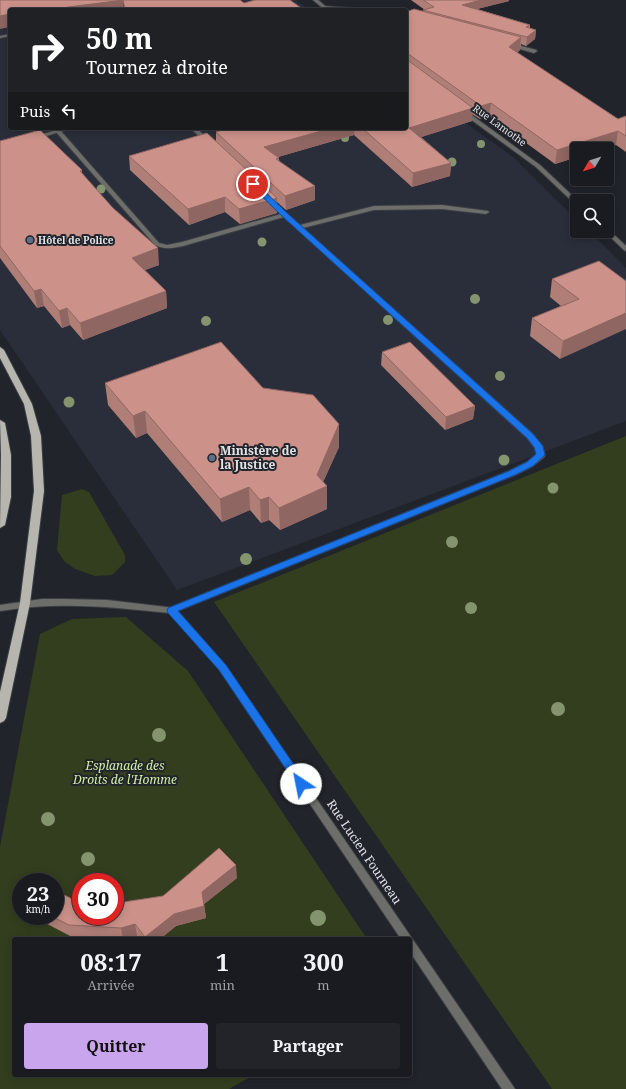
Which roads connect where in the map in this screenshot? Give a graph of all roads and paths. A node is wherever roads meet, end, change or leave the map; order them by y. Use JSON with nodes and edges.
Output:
{"nodes":[{"id":1,"x":315,"y":0,"type":"edge"},
{"id":2,"x":326,"y":8,"type":"edge"},
{"id":3,"x":504,"y":43,"type":"edge"},
{"id":4,"x":534,"y":51,"type":"dead end"},
{"id":5,"x":460,"y":108,"type":"edge"},
{"id":6,"x":62,"y":130,"type":"edge"},
{"id":7,"x":196,"y":130,"type":"edge"},
{"id":8,"x":58,"y":131,"type":"junction"},
{"id":9,"x":29,"y":139,"type":"edge"},
{"id":10,"x":215,"y":148,"type":"edge"},
{"id":11,"x":263,"y":194,"type":"edge"},
{"id":12,"x":570,"y":196,"type":"edge"},
{"id":13,"x":486,"y":212,"type":"dead end"},
{"id":14,"x":284,"y":215,"type":"junction"},
{"id":15,"x":298,"y":227,"type":"junction"},
{"id":16,"x":614,"y":238,"type":"edge"},
{"id":17,"x":626,"y":249,"type":"edge"},
{"id":18,"x":0,"y":350,"type":"edge"},
{"id":19,"x":0,"y":423,"type":"edge"},
{"id":20,"x":0,"y":525,"type":"edge"},
{"id":21,"x":25,"y":603,"type":"junction"},
{"id":22,"x":0,"y":608,"type":"edge"},
{"id":23,"x":172,"y":610,"type":"junction"},
{"id":24,"x":0,"y":718,"type":"edge"},
{"id":25,"x":406,"y":937,"type":"edge"},
{"id":26,"x":412,"y":946,"type":"edge"},
{"id":27,"x":509,"y":1089,"type":"edge"}],
"edges":[{"from":1,"to":2,"type":"street"},
{"from":3,"to":4,"type":"street"},
{"from":5,"to":12,"type":"street","name":"Rue Lamothe"},
{"from":6,"to":8,"type":"street"},
{"from":7,"to":10,"type":"street"},
{"from":8,"to":9,"type":"street"},
{"from":8,"to":14,"type":"street"},
{"from":11,"to":14,"type":"street"},
{"from":13,"to":15,"type":"street"},
{"from":14,"to":15,"type":"street"},
{"from":15,"to":23,"type":"street"},
{"from":16,"to":17,"type":"street"},
{"from":18,"to":21,"type":"main road"},
{"from":19,"to":20,"type":"main road"},
{"from":21,"to":22,"type":"street"},
{"from":21,"to":23,"type":"street"},
{"from":21,"to":24,"type":"main road"},
{"from":23,"to":25,"type":"street","name":"Rue Lucien Fourneau"},
{"from":26,"to":27,"type":"street"}]}
